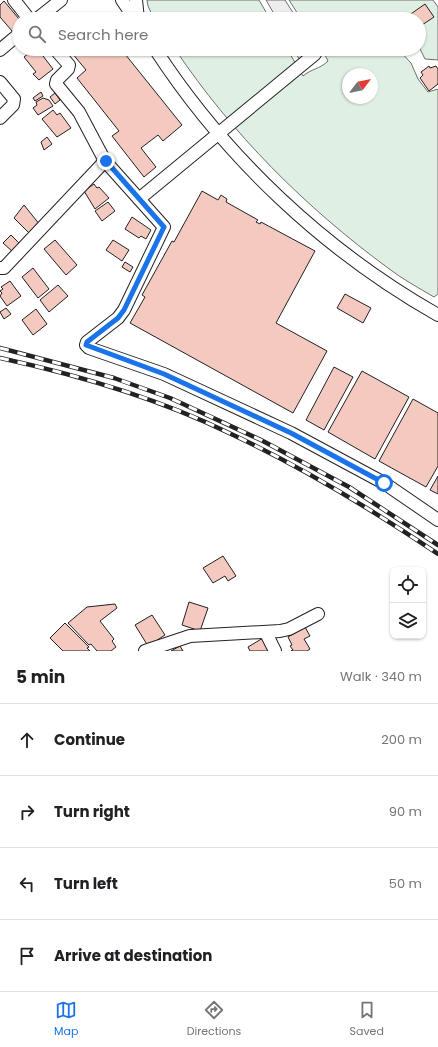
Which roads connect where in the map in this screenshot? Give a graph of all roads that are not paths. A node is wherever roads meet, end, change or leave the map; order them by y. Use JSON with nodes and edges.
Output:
{"nodes":[{"id":1,"x":14,"y":0,"type":"edge"},
{"id":2,"x":61,"y":0,"type":"edge"},
{"id":3,"x":122,"y":0,"type":"edge"},
{"id":4,"x":136,"y":0,"type":"edge"},
{"id":5,"x":23,"y":12,"type":"edge"},
{"id":6,"x":46,"y":12,"type":"edge"},
{"id":7,"x":130,"y":12,"type":"edge"},
{"id":8,"x":137,"y":12,"type":"edge"},
{"id":9,"x":12,"y":40,"type":"edge"},
{"id":10,"x":0,"y":50,"type":"edge"},
{"id":11,"x":61,"y":56,"type":"edge"},
{"id":12,"x":160,"y":56,"type":"edge"},
{"id":13,"x":313,"y":56,"type":"edge"},
{"id":14,"x":0,"y":82,"type":"edge"},
{"id":15,"x":0,"y":118,"type":"edge"},
{"id":16,"x":218,"y":133,"type":"junction"},
{"id":17,"x":106,"y":161,"type":"junction"},
{"id":18,"x":139,"y":199,"type":"junction"},
{"id":19,"x":0,"y":268,"type":"edge"},
{"id":20,"x":438,"y":314,"type":"edge"},
{"id":21,"x":438,"y":520,"type":"edge"},
{"id":22,"x":318,"y":614,"type":"dead end"},
{"id":23,"x":266,"y":633,"type":"junction"},
{"id":24,"x":145,"y":651,"type":"edge"},
{"id":25,"x":275,"y":651,"type":"edge"}],
"edges":[{"from":1,"to":5,"type":"street"},
{"from":2,"to":6,"type":"street"},
{"from":3,"to":7,"type":"street"},
{"from":4,"to":8,"type":"street"},
{"from":9,"to":10,"type":"street"},
{"from":11,"to":17,"type":"street"},
{"from":12,"to":16,"type":"street"},
{"from":13,"to":16,"type":"street"},
{"from":14,"to":15,"type":"street"},
{"from":16,"to":18,"type":"street"},
{"from":16,"to":20,"type":"street"},
{"from":17,"to":18,"type":"street"},
{"from":17,"to":19,"type":"street"},
{"from":18,"to":21,"type":"street"},
{"from":22,"to":23,"type":"street"},
{"from":23,"to":24,"type":"street"},
{"from":23,"to":25,"type":"street"}]}
